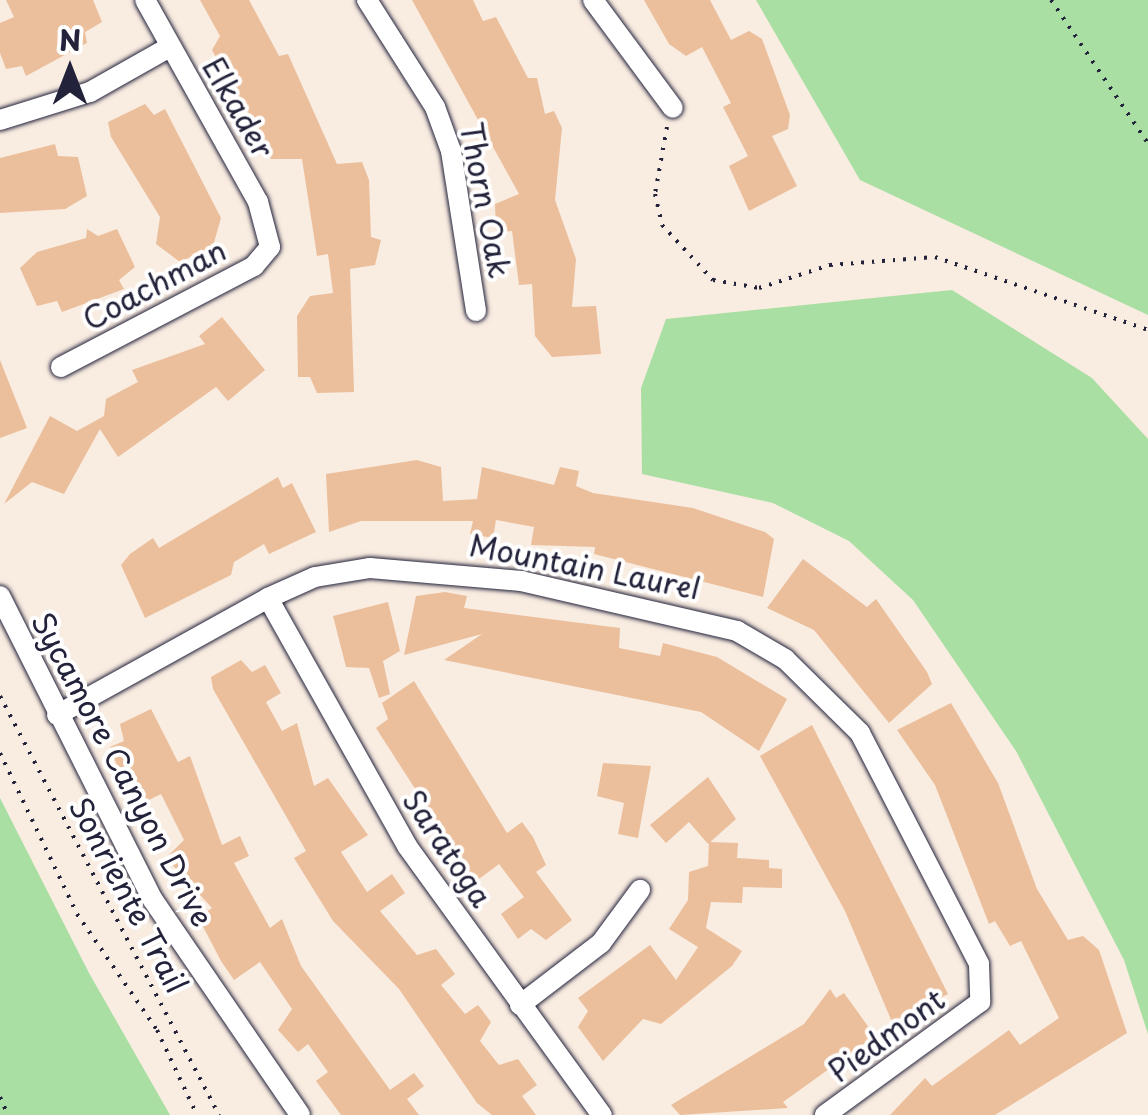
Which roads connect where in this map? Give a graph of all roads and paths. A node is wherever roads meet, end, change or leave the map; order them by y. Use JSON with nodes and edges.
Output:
{"nodes":[{"id":1,"x":146,"y":0,"type":"edge"},
{"id":2,"x":367,"y":0,"type":"edge"},
{"id":3,"x":593,"y":0,"type":"edge"},
{"id":4,"x":1051,"y":0,"type":"edge"},
{"id":5,"x":170,"y":47,"type":"junction"},
{"id":6,"x":673,"y":108,"type":"joint"},
{"id":7,"x":0,"y":120,"type":"edge"},
{"id":8,"x":1148,"y":142,"type":"edge"},
{"id":9,"x":270,"y":247,"type":"joint"},
{"id":10,"x":476,"y":312,"type":"dead end"},
{"id":11,"x":1148,"y":330,"type":"edge"},
{"id":12,"x":61,"y":367,"type":"dead end"},
{"id":13,"x":0,"y":596,"type":"edge"},
{"id":14,"x":268,"y":598,"type":"junction"},
{"id":15,"x":0,"y":696,"type":"edge"},
{"id":16,"x":56,"y":714,"type":"junction"},
{"id":17,"x":0,"y":753,"type":"edge"},
{"id":18,"x":640,"y":890,"type":"dead end"},
{"id":19,"x":980,"y":1002,"type":"joint"},
{"id":20,"x":520,"y":1004,"type":"junction"},
{"id":21,"x":0,"y":1097,"type":"edge"},
{"id":22,"x":8,"y":1115,"type":"edge"},
{"id":23,"x":197,"y":1115,"type":"edge"},
{"id":24,"x":219,"y":1115,"type":"edge"},
{"id":25,"x":300,"y":1115,"type":"edge"},
{"id":26,"x":602,"y":1115,"type":"edge"},
{"id":27,"x":825,"y":1115,"type":"edge"}],
"edges":[{"from":1,"to":5,"type":"street","name":"Elkader"},
{"from":2,"to":10,"type":"street","name":"Thorn Oak"},
{"from":3,"to":6,"type":"street"},
{"from":4,"to":8,"type":"path"},
{"from":5,"to":7,"type":"street"},
{"from":5,"to":9,"type":"street","name":"Elkader"},
{"from":6,"to":11,"type":"path"},
{"from":9,"to":12,"type":"street","name":"Coachman"},
{"from":13,"to":16,"type":"street","name":"Sycamore Canyon Drive"},
{"from":14,"to":16,"type":"street","name":"Mountain Laurel"},
{"from":14,"to":19,"type":"street","name":"Mountain Laurel"},
{"from":14,"to":20,"type":"street","name":"Saratoga"},
{"from":15,"to":24,"type":"path","name":"Sonriente Trail"},
{"from":16,"to":25,"type":"street","name":"Sycamore Canyon Drive"},
{"from":17,"to":23,"type":"path"},
{"from":18,"to":20,"type":"street"},
{"from":19,"to":27,"type":"street","name":"Piedmont"},
{"from":20,"to":26,"type":"street","name":"Saratoga"},
{"from":21,"to":22,"type":"path"}]}
